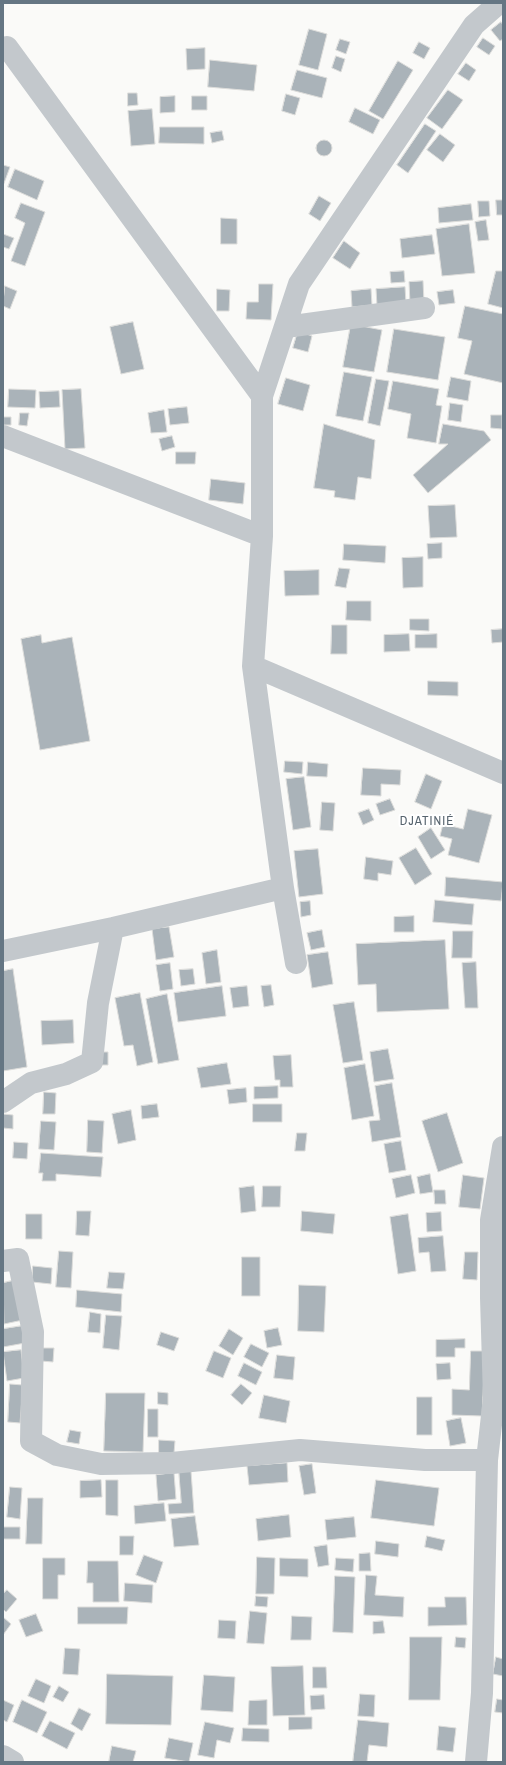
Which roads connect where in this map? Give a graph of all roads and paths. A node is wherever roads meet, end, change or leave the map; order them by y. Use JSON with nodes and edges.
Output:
{"nodes":[{"id":1,"x":499,"y":3,"type":"edge"},
{"id":2,"x":7,"y":47,"type":"dead end"},
{"id":3,"x":424,"y":308,"type":"dead end"},
{"id":4,"x":286,"y":327,"type":"junction"},
{"id":5,"x":262,"y":396,"type":"junction"},
{"id":6,"x":3,"y":436,"type":"edge"},
{"id":7,"x":262,"y":536,"type":"junction"},
{"id":8,"x":253,"y":666,"type":"junction"},
{"id":9,"x":503,"y":773,"type":"edge"},
{"id":10,"x":283,"y":888,"type":"junction"},
{"id":11,"x":113,"y":928,"type":"junction"},
{"id":12,"x":3,"y":952,"type":"edge"},
{"id":13,"x":296,"y":963,"type":"dead end"},
{"id":14,"x":3,"y":1102,"type":"edge"},
{"id":15,"x":503,"y":1147,"type":"edge"},
{"id":16,"x":3,"y":1261,"type":"edge"},
{"id":17,"x":498,"y":1397,"type":"edge"},
{"id":18,"x":487,"y":1460,"type":"junction"},
{"id":19,"x":3,"y":1756,"type":"edge"},
{"id":20,"x":13,"y":1762,"type":"edge"},
{"id":21,"x":476,"y":1762,"type":"edge"}],
"edges":[{"from":1,"to":4,"type":"street"},
{"from":2,"to":5,"type":"street"},
{"from":3,"to":4,"type":"street"},
{"from":4,"to":5,"type":"street"},
{"from":5,"to":7,"type":"street"},
{"from":6,"to":7,"type":"street"},
{"from":7,"to":8,"type":"street"},
{"from":8,"to":9,"type":"street"},
{"from":8,"to":10,"type":"street"},
{"from":10,"to":11,"type":"street"},
{"from":10,"to":13,"type":"street"},
{"from":11,"to":12,"type":"street"},
{"from":11,"to":14,"type":"street"},
{"from":15,"to":17,"type":"street"},
{"from":16,"to":18,"type":"street"},
{"from":17,"to":18,"type":"street"},
{"from":18,"to":21,"type":"street"},
{"from":19,"to":20,"type":"street"}]}
